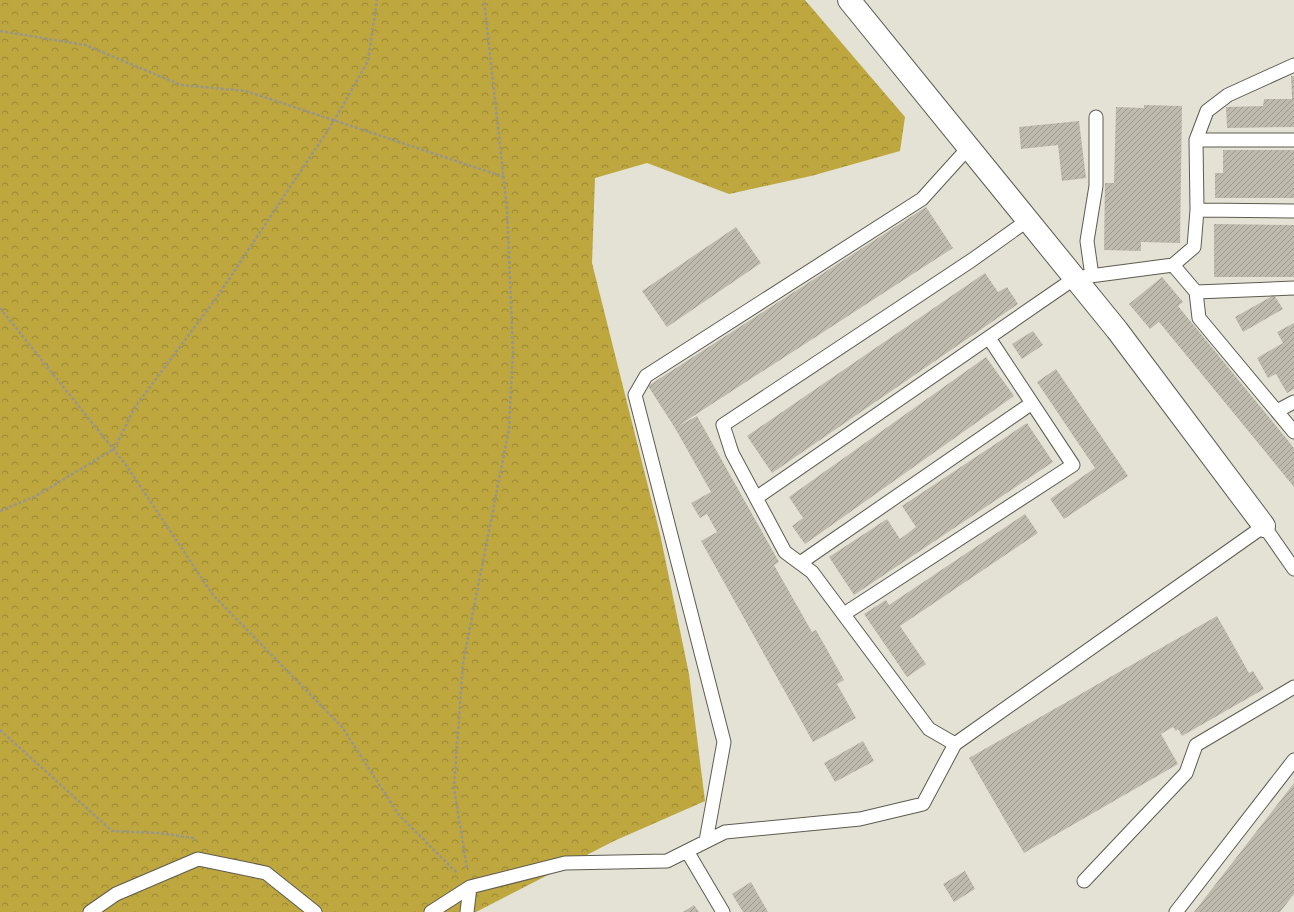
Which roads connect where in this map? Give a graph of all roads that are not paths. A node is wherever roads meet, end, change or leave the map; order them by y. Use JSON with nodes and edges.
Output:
{"nodes":[{"id":1,"x":849,"y":0,"type":"edge"},
{"id":2,"x":1294,"y":65,"type":"edge"},
{"id":3,"x":1096,"y":117,"type":"dead end"},
{"id":4,"x":1196,"y":140,"type":"junction"},
{"id":5,"x":1294,"y":140,"type":"edge"},
{"id":6,"x":968,"y":147,"type":"junction"},
{"id":7,"x":1197,"y":210,"type":"junction"},
{"id":8,"x":1294,"y":211,"type":"edge"},
{"id":9,"x":1028,"y":220,"type":"junction"},
{"id":10,"x":1173,"y":265,"type":"junction"},
{"id":11,"x":1084,"y":277,"type":"junction"},
{"id":12,"x":1294,"y":288,"type":"edge"},
{"id":13,"x":1196,"y":292,"type":"junction"},
{"id":14,"x":989,"y":338,"type":"junction"},
{"id":15,"x":1294,"y":402,"type":"edge"},
{"id":16,"x":1032,"y":403,"type":"junction"},
{"id":17,"x":1277,"y":411,"type":"junction"},
{"id":18,"x":1294,"y":432,"type":"edge"},
{"id":19,"x":756,"y":498,"type":"junction"},
{"id":20,"x":1264,"y":526,"type":"junction"},
{"id":21,"x":800,"y":563,"type":"junction"},
{"id":22,"x":1293,"y":565,"type":"edge"},
{"id":23,"x":844,"y":614,"type":"junction"},
{"id":24,"x":1294,"y":687,"type":"edge"},
{"id":25,"x":955,"y":744,"type":"junction"},
{"id":26,"x":1294,"y":760,"type":"edge"},
{"id":27,"x":706,"y":841,"type":"junction"},
{"id":28,"x":687,"y":851,"type":"junction"},
{"id":29,"x":1084,"y":881,"type":"dead end"},
{"id":30,"x":470,"y":887,"type":"junction"},
{"id":31,"x":90,"y":912,"type":"edge"},
{"id":32,"x":315,"y":912,"type":"edge"},
{"id":33,"x":431,"y":912,"type":"edge"},
{"id":34,"x":467,"y":912,"type":"edge"},
{"id":35,"x":723,"y":912,"type":"edge"},
{"id":36,"x":1176,"y":912,"type":"edge"}],
"edges":[{"from":1,"to":6,"type":"street"},
{"from":2,"to":4,"type":"lane"},
{"from":3,"to":11,"type":"lane"},
{"from":4,"to":5,"type":"lane"},
{"from":4,"to":7,"type":"lane"},
{"from":6,"to":9,"type":"street"},
{"from":6,"to":27,"type":"lane"},
{"from":7,"to":8,"type":"lane"},
{"from":7,"to":10,"type":"lane"},
{"from":9,"to":11,"type":"street"},
{"from":9,"to":19,"type":"lane"},
{"from":10,"to":11,"type":"lane"},
{"from":10,"to":13,"type":"lane"},
{"from":11,"to":14,"type":"lane"},
{"from":11,"to":20,"type":"street"},
{"from":12,"to":13,"type":"lane"},
{"from":13,"to":17,"type":"lane"},
{"from":14,"to":16,"type":"lane"},
{"from":14,"to":19,"type":"lane"},
{"from":15,"to":17,"type":"lane"},
{"from":16,"to":21,"type":"lane"},
{"from":16,"to":23,"type":"lane"},
{"from":17,"to":18,"type":"lane"},
{"from":19,"to":21,"type":"lane"},
{"from":20,"to":22,"type":"lane"},
{"from":20,"to":25,"type":"lane"},
{"from":21,"to":23,"type":"lane"},
{"from":23,"to":25,"type":"lane"},
{"from":24,"to":29,"type":"lane"},
{"from":25,"to":27,"type":"lane"},
{"from":26,"to":36,"type":"lane"},
{"from":27,"to":28,"type":"lane"},
{"from":28,"to":30,"type":"lane"},
{"from":28,"to":35,"type":"lane"},
{"from":30,"to":33,"type":"lane"},
{"from":30,"to":34,"type":"lane"},
{"from":31,"to":32,"type":"lane"}]}
